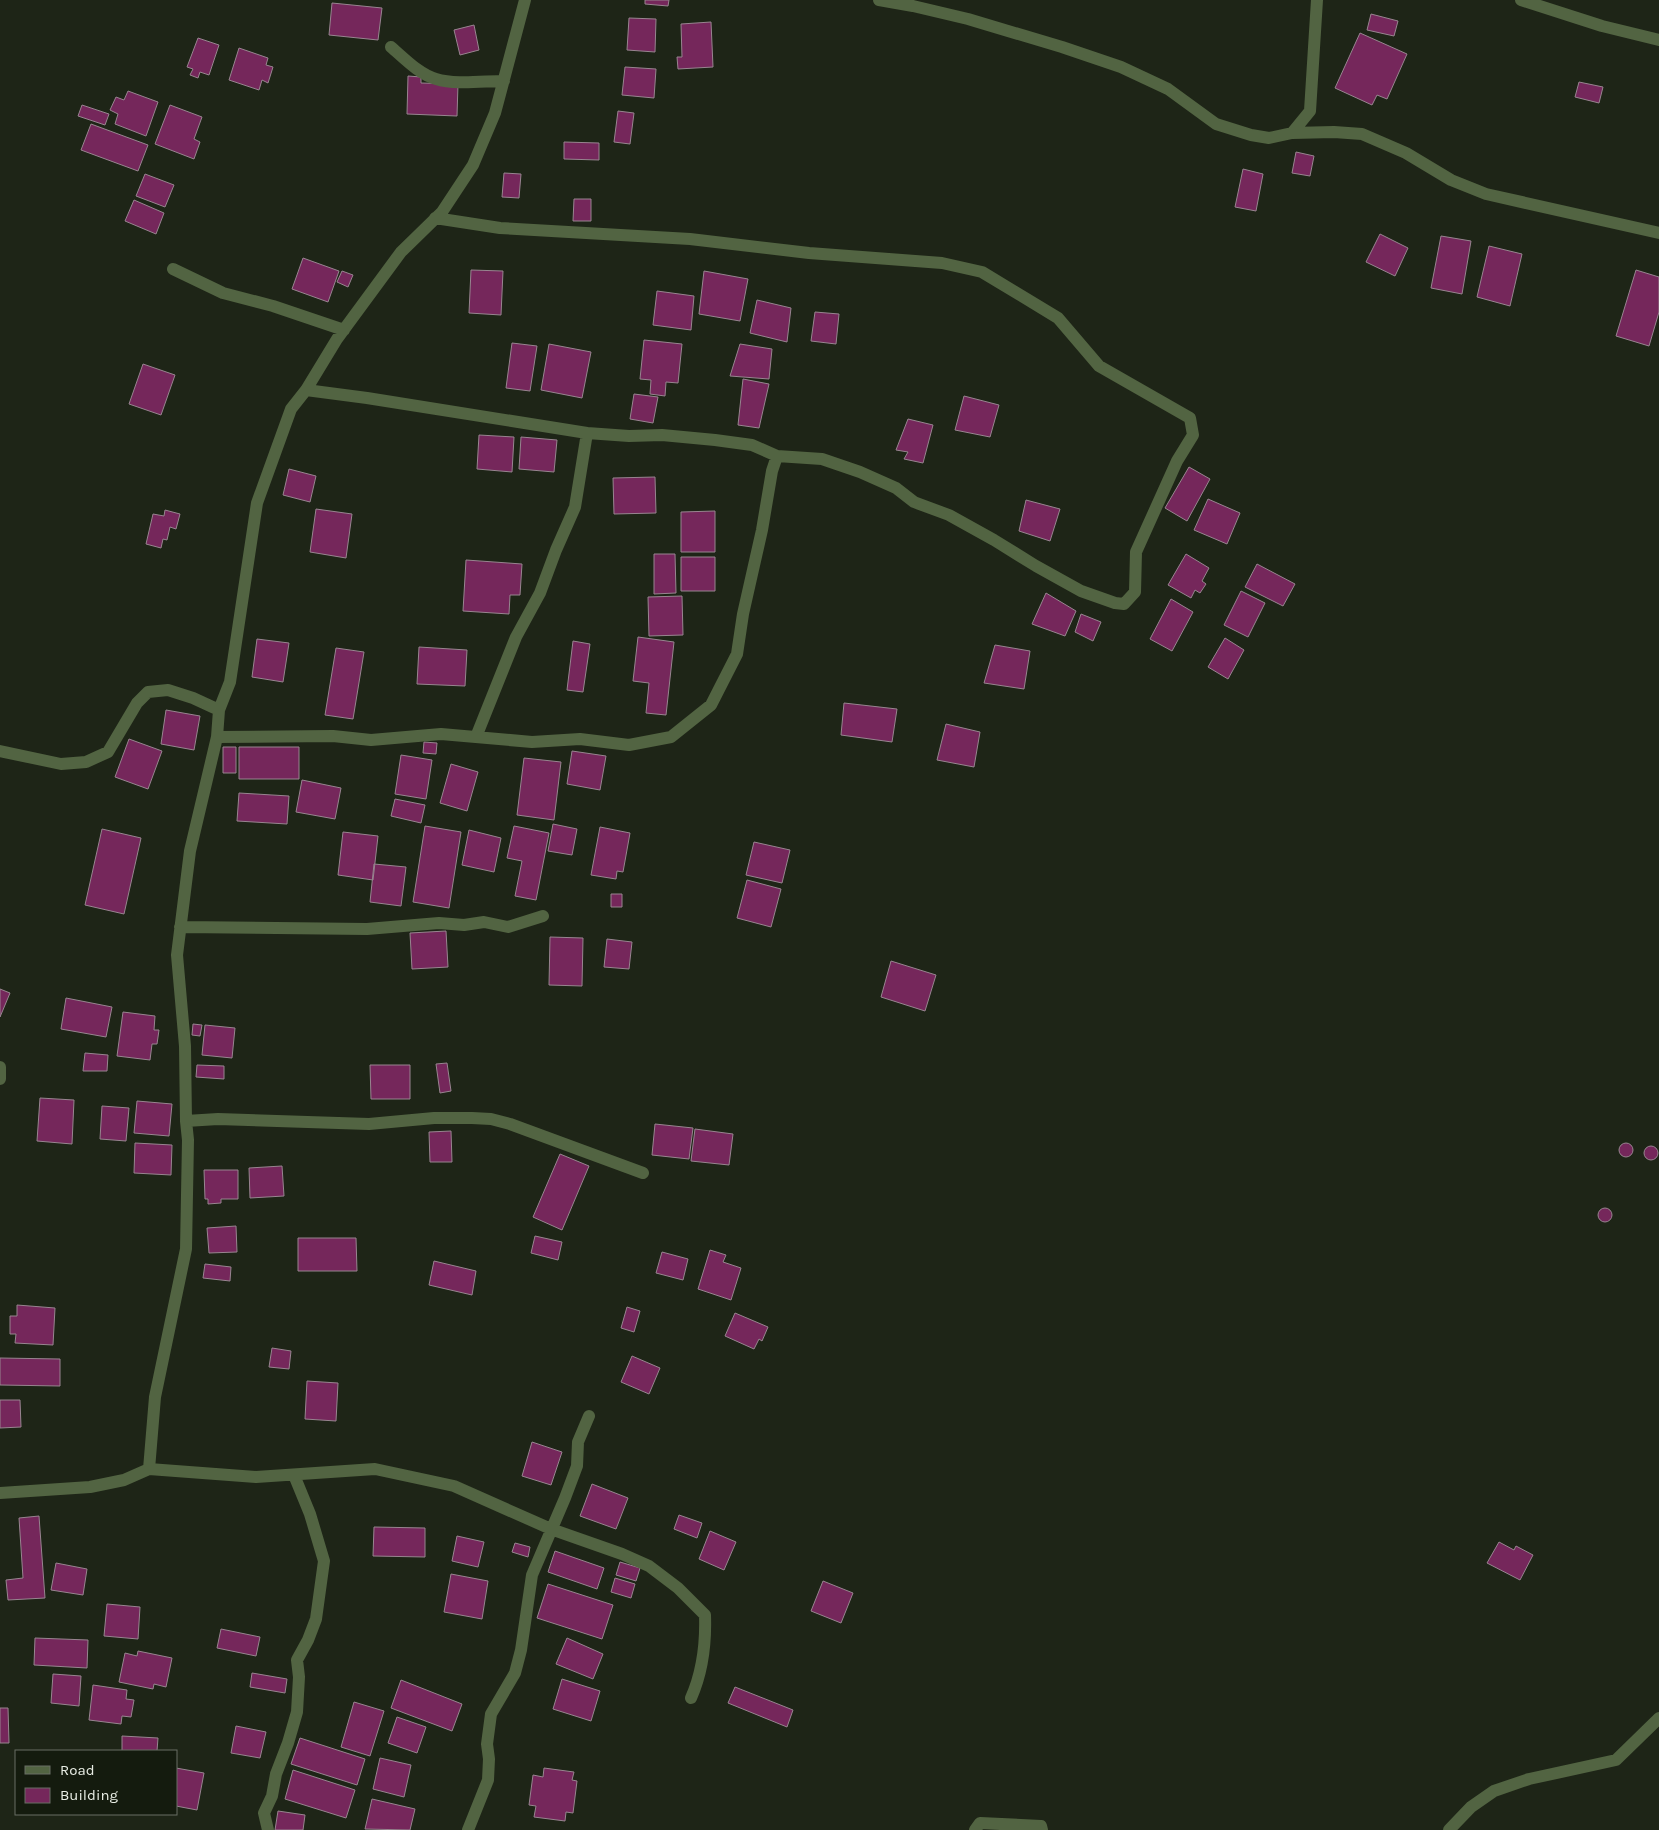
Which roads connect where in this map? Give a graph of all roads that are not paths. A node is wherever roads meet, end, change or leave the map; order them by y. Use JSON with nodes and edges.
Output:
{"nodes":[{"id":1,"x":525,"y":0,"type":"edge"},
{"id":2,"x":879,"y":0,"type":"edge"},
{"id":3,"x":1317,"y":0,"type":"edge"},
{"id":4,"x":1521,"y":0,"type":"edge"},
{"id":5,"x":1659,"y":40,"type":"edge"},
{"id":6,"x":392,"y":47,"type":"dead end"},
{"id":7,"x":504,"y":81,"type":"junction"},
{"id":8,"x":1292,"y":133,"type":"junction"},
{"id":9,"x":435,"y":218,"type":"junction"},
{"id":10,"x":1659,"y":233,"type":"edge"},
{"id":11,"x":173,"y":269,"type":"dead end"},
{"id":12,"x":344,"y":330,"type":"junction"},
{"id":13,"x":306,"y":390,"type":"junction"},
{"id":14,"x":587,"y":434,"type":"junction"},
{"id":15,"x":777,"y":456,"type":"junction"},
{"id":16,"x":219,"y":710,"type":"junction"},
{"id":17,"x":217,"y":737,"type":"junction"},
{"id":18,"x":476,"y":738,"type":"junction"},
{"id":19,"x":0,"y":751,"type":"edge"},
{"id":20,"x":543,"y":916,"type":"dead end"},
{"id":21,"x":180,"y":927,"type":"junction"},
{"id":22,"x":0,"y":1067,"type":"edge"},
{"id":23,"x":0,"y":1079,"type":"edge"},
{"id":24,"x":186,"y":1120,"type":"junction"},
{"id":25,"x":643,"y":1173,"type":"dead end"},
{"id":26,"x":589,"y":1416,"type":"dead end"},
{"id":27,"x":149,"y":1469,"type":"junction"},
{"id":28,"x":294,"y":1475,"type":"junction"},
{"id":29,"x":0,"y":1493,"type":"edge"},
{"id":30,"x":551,"y":1529,"type":"junction"},
{"id":31,"x":691,"y":1698,"type":"dead end"},
{"id":32,"x":1659,"y":1718,"type":"edge"},
{"id":33,"x":268,"y":1830,"type":"edge"},
{"id":34,"x":468,"y":1830,"type":"edge"},
{"id":35,"x":975,"y":1830,"type":"edge"},
{"id":36,"x":1042,"y":1830,"type":"edge"},
{"id":37,"x":1449,"y":1830,"type":"edge"}],
"edges":[{"from":1,"to":7,"type":"street"},
{"from":2,"to":8,"type":"street"},
{"from":3,"to":8,"type":"street"},
{"from":4,"to":5,"type":"street"},
{"from":6,"to":7,"type":"street"},
{"from":7,"to":9,"type":"street"},
{"from":8,"to":10,"type":"street"},
{"from":9,"to":12,"type":"street"},
{"from":9,"to":15,"type":"street"},
{"from":11,"to":12,"type":"street"},
{"from":12,"to":13,"type":"street"},
{"from":13,"to":14,"type":"street"},
{"from":13,"to":16,"type":"street"},
{"from":14,"to":15,"type":"street"},
{"from":14,"to":18,"type":"street"},
{"from":15,"to":18,"type":"street"},
{"from":16,"to":17,"type":"street"},
{"from":16,"to":19,"type":"street"},
{"from":17,"to":18,"type":"street"},
{"from":17,"to":21,"type":"street"},
{"from":20,"to":21,"type":"street"},
{"from":21,"to":24,"type":"street"},
{"from":22,"to":23,"type":"street"},
{"from":24,"to":25,"type":"street"},
{"from":24,"to":27,"type":"street"},
{"from":26,"to":30,"type":"street"},
{"from":27,"to":28,"type":"street"},
{"from":27,"to":29,"type":"street"},
{"from":28,"to":30,"type":"street"},
{"from":28,"to":33,"type":"street"},
{"from":30,"to":31,"type":"street"},
{"from":30,"to":34,"type":"street"},
{"from":32,"to":37,"type":"street"},
{"from":35,"to":36,"type":"street"}]}
